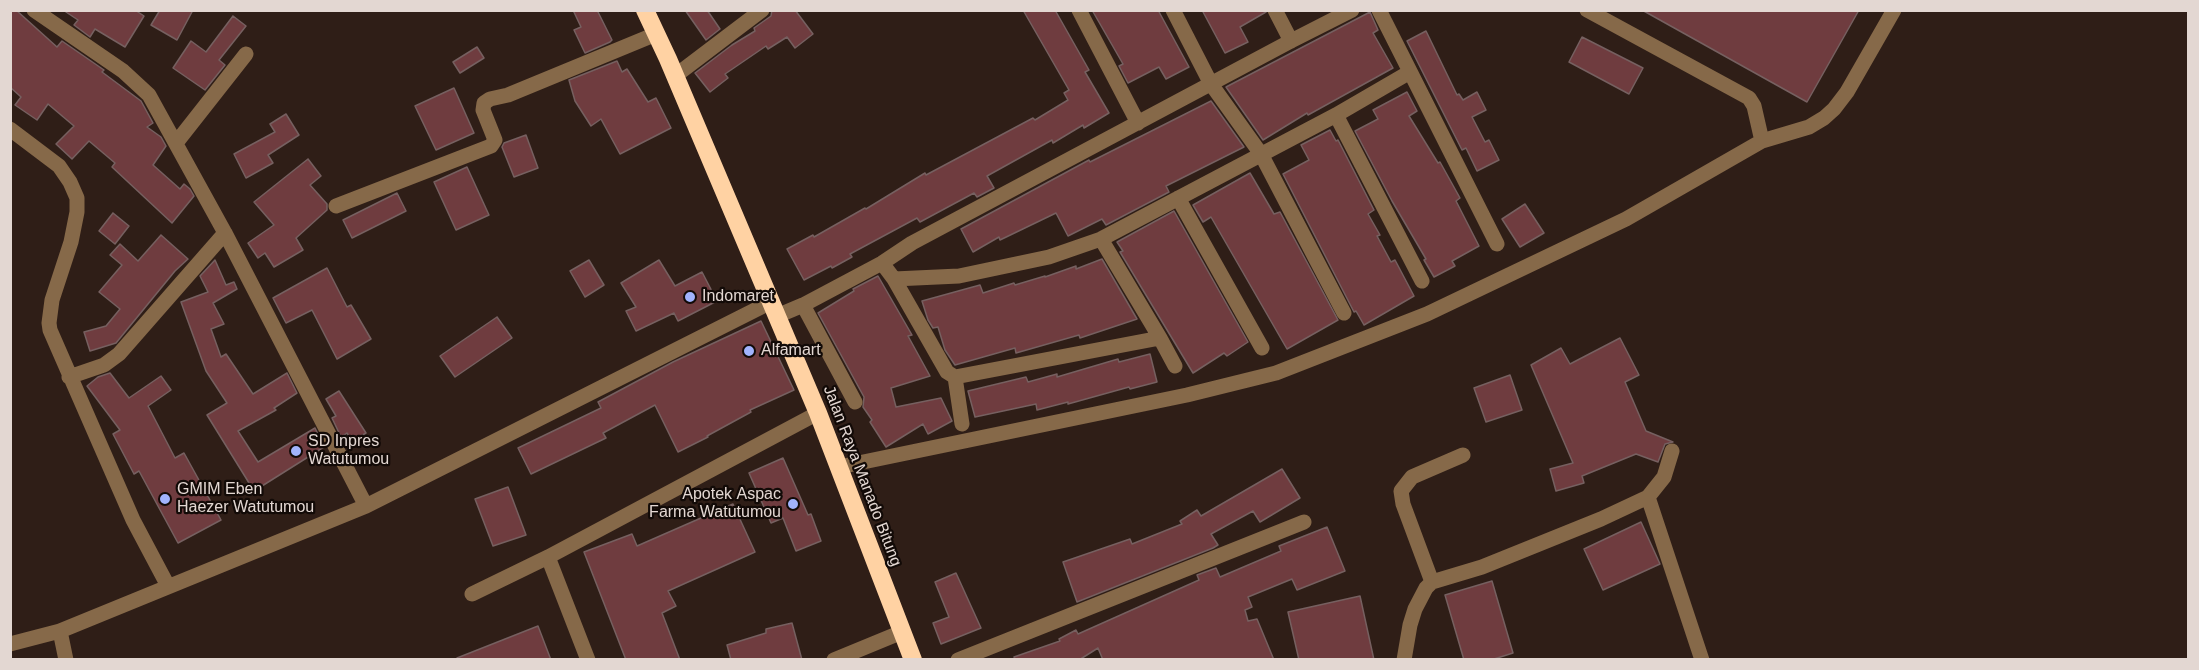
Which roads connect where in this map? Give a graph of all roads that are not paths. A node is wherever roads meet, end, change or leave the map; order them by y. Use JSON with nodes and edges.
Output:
{"nodes":[{"id":1,"x":34,"y":10,"type":"edge"},
{"id":2,"x":645,"y":10,"type":"edge"},
{"id":3,"x":762,"y":10,"type":"edge"},
{"id":4,"x":1079,"y":10,"type":"edge"},
{"id":5,"x":1173,"y":10,"type":"edge"},
{"id":6,"x":1275,"y":10,"type":"edge"},
{"id":7,"x":1352,"y":10,"type":"edge"},
{"id":8,"x":1379,"y":10,"type":"edge"},
{"id":9,"x":1587,"y":10,"type":"edge"},
{"id":10,"x":1894,"y":10,"type":"edge"},
{"id":11,"x":656,"y":34,"type":"junction"},
{"id":12,"x":1291,"y":41,"type":"junction"},
{"id":13,"x":246,"y":54,"type":"dead end"},
{"id":14,"x":1410,"y":72,"type":"junction"},
{"id":15,"x":675,"y":76,"type":"junction"},
{"id":16,"x":1211,"y":84,"type":"junction"},
{"id":17,"x":1336,"y":115,"type":"junction"},
{"id":18,"x":1137,"y":123,"type":"junction"},
{"id":19,"x":10,"y":129,"type":"edge"},
{"id":20,"x":1762,"y":141,"type":"junction"},
{"id":21,"x":176,"y":143,"type":"junction"},
{"id":22,"x":1261,"y":154,"type":"junction"},
{"id":23,"x":1178,"y":198,"type":"junction"},
{"id":24,"x":336,"y":206,"type":"dead end"},
{"id":25,"x":225,"y":233,"type":"junction"},
{"id":26,"x":1101,"y":239,"type":"junction"},
{"id":27,"x":1497,"y":244,"type":"dead end"},
{"id":28,"x":882,"y":263,"type":"junction"},
{"id":29,"x":894,"y":279,"type":"junction"},
{"id":30,"x":1422,"y":281,"type":"dead end"},
{"id":31,"x":803,"y":305,"type":"junction"},
{"id":32,"x":774,"y":309,"type":"junction"},
{"id":33,"x":1344,"y":313,"type":"dead end"},
{"id":34,"x":1160,"y":338,"type":"junction"},
{"id":35,"x":1262,"y":348,"type":"dead end"},
{"id":36,"x":1175,"y":366,"type":"dead end"},
{"id":37,"x":69,"y":377,"type":"junction"},
{"id":38,"x":955,"y":377,"type":"junction"},
{"id":39,"x":855,"y":402,"type":"dead end"},
{"id":40,"x":818,"y":413,"type":"junction"},
{"id":41,"x":962,"y":423,"type":"dead end"},
{"id":42,"x":1672,"y":451,"type":"dead end"},
{"id":43,"x":1463,"y":455,"type":"dead end"},
{"id":44,"x":839,"y":468,"type":"junction"},
{"id":45,"x":1648,"y":497,"type":"junction"},
{"id":46,"x":366,"y":506,"type":"junction"},
{"id":47,"x":1304,"y":522,"type":"dead end"},
{"id":48,"x":548,"y":557,"type":"junction"},
{"id":49,"x":1432,"y":582,"type":"junction"},
{"id":50,"x":168,"y":586,"type":"junction"},
{"id":51,"x":472,"y":594,"type":"dead end"},
{"id":52,"x":60,"y":631,"type":"junction"},
{"id":53,"x":902,"y":632,"type":"junction"},
{"id":54,"x":10,"y":644,"type":"edge"},
{"id":55,"x":66,"y":660,"type":"edge"},
{"id":56,"x":588,"y":660,"type":"edge"},
{"id":57,"x":834,"y":660,"type":"edge"},
{"id":58,"x":913,"y":660,"type":"edge"},
{"id":59,"x":958,"y":660,"type":"edge"},
{"id":60,"x":1404,"y":660,"type":"edge"},
{"id":61,"x":1702,"y":660,"type":"edge"}],
"edges":[{"from":1,"to":21,"type":"street"},
{"from":2,"to":11,"type":"highway","name":"Jalan Raya Manado Bitung"},
{"from":3,"to":15,"type":"street"},
{"from":4,"to":18,"type":"street"},
{"from":5,"to":16,"type":"street"},
{"from":6,"to":12,"type":"street"},
{"from":7,"to":12,"type":"street"},
{"from":8,"to":14,"type":"street"},
{"from":9,"to":20,"type":"street"},
{"from":10,"to":20,"type":"street"},
{"from":11,"to":15,"type":"highway","name":"Jalan Raya Manado Bitung"},
{"from":11,"to":24,"type":"street"},
{"from":12,"to":16,"type":"street"},
{"from":13,"to":21,"type":"street"},
{"from":14,"to":17,"type":"street"},
{"from":14,"to":27,"type":"street"},
{"from":15,"to":32,"type":"highway","name":"Jalan Raya Manado Bitung"},
{"from":16,"to":18,"type":"street"},
{"from":16,"to":22,"type":"street"},
{"from":17,"to":22,"type":"street"},
{"from":17,"to":30,"type":"street"},
{"from":18,"to":28,"type":"street"},
{"from":19,"to":37,"type":"street"},
{"from":20,"to":44,"type":"street"},
{"from":21,"to":25,"type":"street"},
{"from":22,"to":23,"type":"street"},
{"from":22,"to":33,"type":"street"},
{"from":23,"to":26,"type":"street"},
{"from":23,"to":35,"type":"street"},
{"from":25,"to":37,"type":"street"},
{"from":25,"to":46,"type":"street"},
{"from":26,"to":29,"type":"street"},
{"from":26,"to":34,"type":"street"},
{"from":28,"to":29,"type":"street"},
{"from":28,"to":31,"type":"street"},
{"from":29,"to":38,"type":"street"},
{"from":31,"to":32,"type":"street"},
{"from":31,"to":39,"type":"street"},
{"from":32,"to":40,"type":"highway","name":"Jalan Raya Manado Bitung"},
{"from":32,"to":46,"type":"street"},
{"from":34,"to":36,"type":"street"},
{"from":34,"to":38,"type":"street"},
{"from":37,"to":50,"type":"street"},
{"from":38,"to":41,"type":"street"},
{"from":40,"to":44,"type":"highway","name":"Jalan Raya Manado Bitung"},
{"from":40,"to":48,"type":"street"},
{"from":42,"to":45,"type":"street"},
{"from":43,"to":49,"type":"street"},
{"from":44,"to":53,"type":"highway","name":"Jalan Raya Manado Bitung"},
{"from":45,"to":49,"type":"street"},
{"from":45,"to":61,"type":"street"},
{"from":46,"to":50,"type":"street"},
{"from":47,"to":59,"type":"street"},
{"from":48,"to":51,"type":"street"},
{"from":48,"to":56,"type":"street"},
{"from":49,"to":60,"type":"street"},
{"from":50,"to":52,"type":"street"},
{"from":52,"to":54,"type":"street"},
{"from":52,"to":55,"type":"street"},
{"from":53,"to":57,"type":"street"},
{"from":53,"to":58,"type":"highway","name":"Jalan Raya Manado Bitung"}]}
